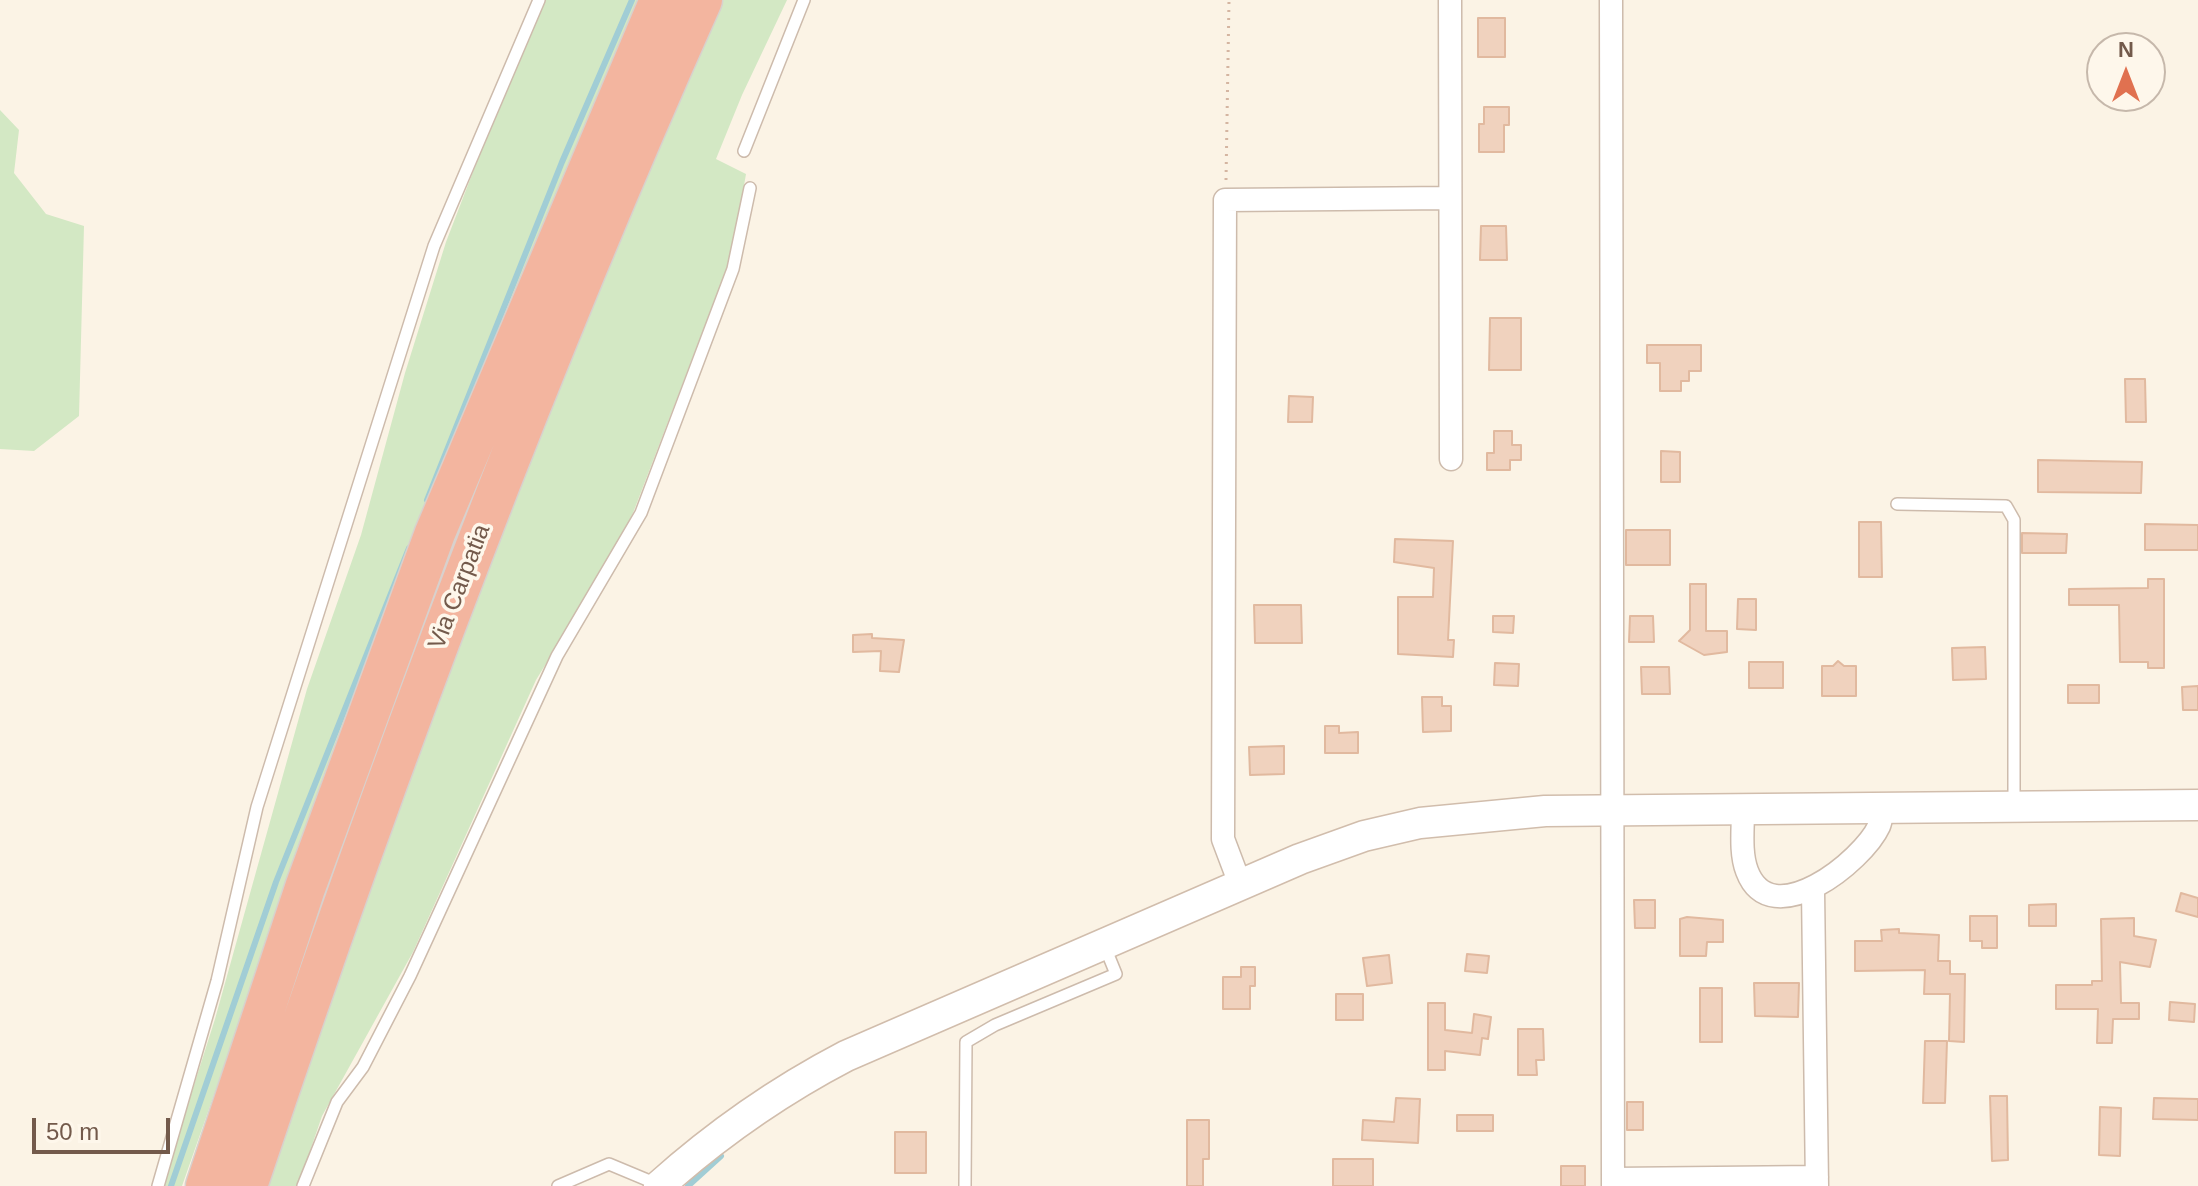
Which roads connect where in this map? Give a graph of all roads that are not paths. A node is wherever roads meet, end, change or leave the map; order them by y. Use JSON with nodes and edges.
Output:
{"nodes":[{"id":1,"x":539,"y":0,"type":"edge"},
{"id":2,"x":660,"y":0,"type":"edge"},
{"id":3,"x":702,"y":0,"type":"edge"},
{"id":4,"x":804,"y":0,"type":"edge"},
{"id":5,"x":1450,"y":0,"type":"edge"},
{"id":6,"x":1611,"y":0,"type":"edge"},
{"id":7,"x":744,"y":151,"type":"dead end"},
{"id":8,"x":750,"y":188,"type":"dead end"},
{"id":9,"x":1450,"y":198,"type":"junction"},
{"id":10,"x":1451,"y":459,"type":"dead end"},
{"id":11,"x":1897,"y":504,"type":"dead end"},
{"id":12,"x":2198,"y":805,"type":"edge"},
{"id":13,"x":2014,"y":807,"type":"junction"},
{"id":14,"x":1883,"y":808,"type":"junction"},
{"id":15,"x":1743,"y":809,"type":"junction"},
{"id":16,"x":1613,"y":810,"type":"junction"},
{"id":17,"x":1240,"y":884,"type":"junction"},
{"id":18,"x":1813,"y":890,"type":"junction"},
{"id":19,"x":1103,"y":943,"type":"junction"},
{"id":20,"x":1817,"y":1181,"type":"edge"},
{"id":21,"x":1613,"y":1182,"type":"edge"},
{"id":22,"x":158,"y":1186,"type":"edge"},
{"id":23,"x":206,"y":1186,"type":"edge"},
{"id":24,"x":247,"y":1186,"type":"edge"},
{"id":25,"x":303,"y":1186,"type":"edge"},
{"id":26,"x":558,"y":1186,"type":"edge"},
{"id":27,"x":660,"y":1186,"type":"edge"},
{"id":28,"x":965,"y":1186,"type":"edge"}],
"edges":[{"from":1,"to":22,"type":"lane"},
{"from":2,"to":23,"type":"highway","name":"Via Carpatia"},
{"from":3,"to":24,"type":"highway","name":"Via Carpatia"},
{"from":4,"to":7,"type":"lane"},
{"from":5,"to":9,"type":"street"},
{"from":6,"to":16,"type":"street"},
{"from":8,"to":25,"type":"lane"},
{"from":9,"to":10,"type":"street"},
{"from":9,"to":17,"type":"street"},
{"from":11,"to":13,"type":"lane"},
{"from":12,"to":13,"type":"street"},
{"from":13,"to":14,"type":"street"},
{"from":14,"to":15,"type":"street"},
{"from":14,"to":18,"type":"street"},
{"from":15,"to":16,"type":"street"},
{"from":15,"to":18,"type":"street"},
{"from":16,"to":17,"type":"street"},
{"from":16,"to":21,"type":"street"},
{"from":17,"to":19,"type":"street"},
{"from":18,"to":20,"type":"street"},
{"from":19,"to":27,"type":"street"},
{"from":19,"to":28,"type":"lane"},
{"from":20,"to":21,"type":"street"},
{"from":26,"to":27,"type":"lane"}]}
